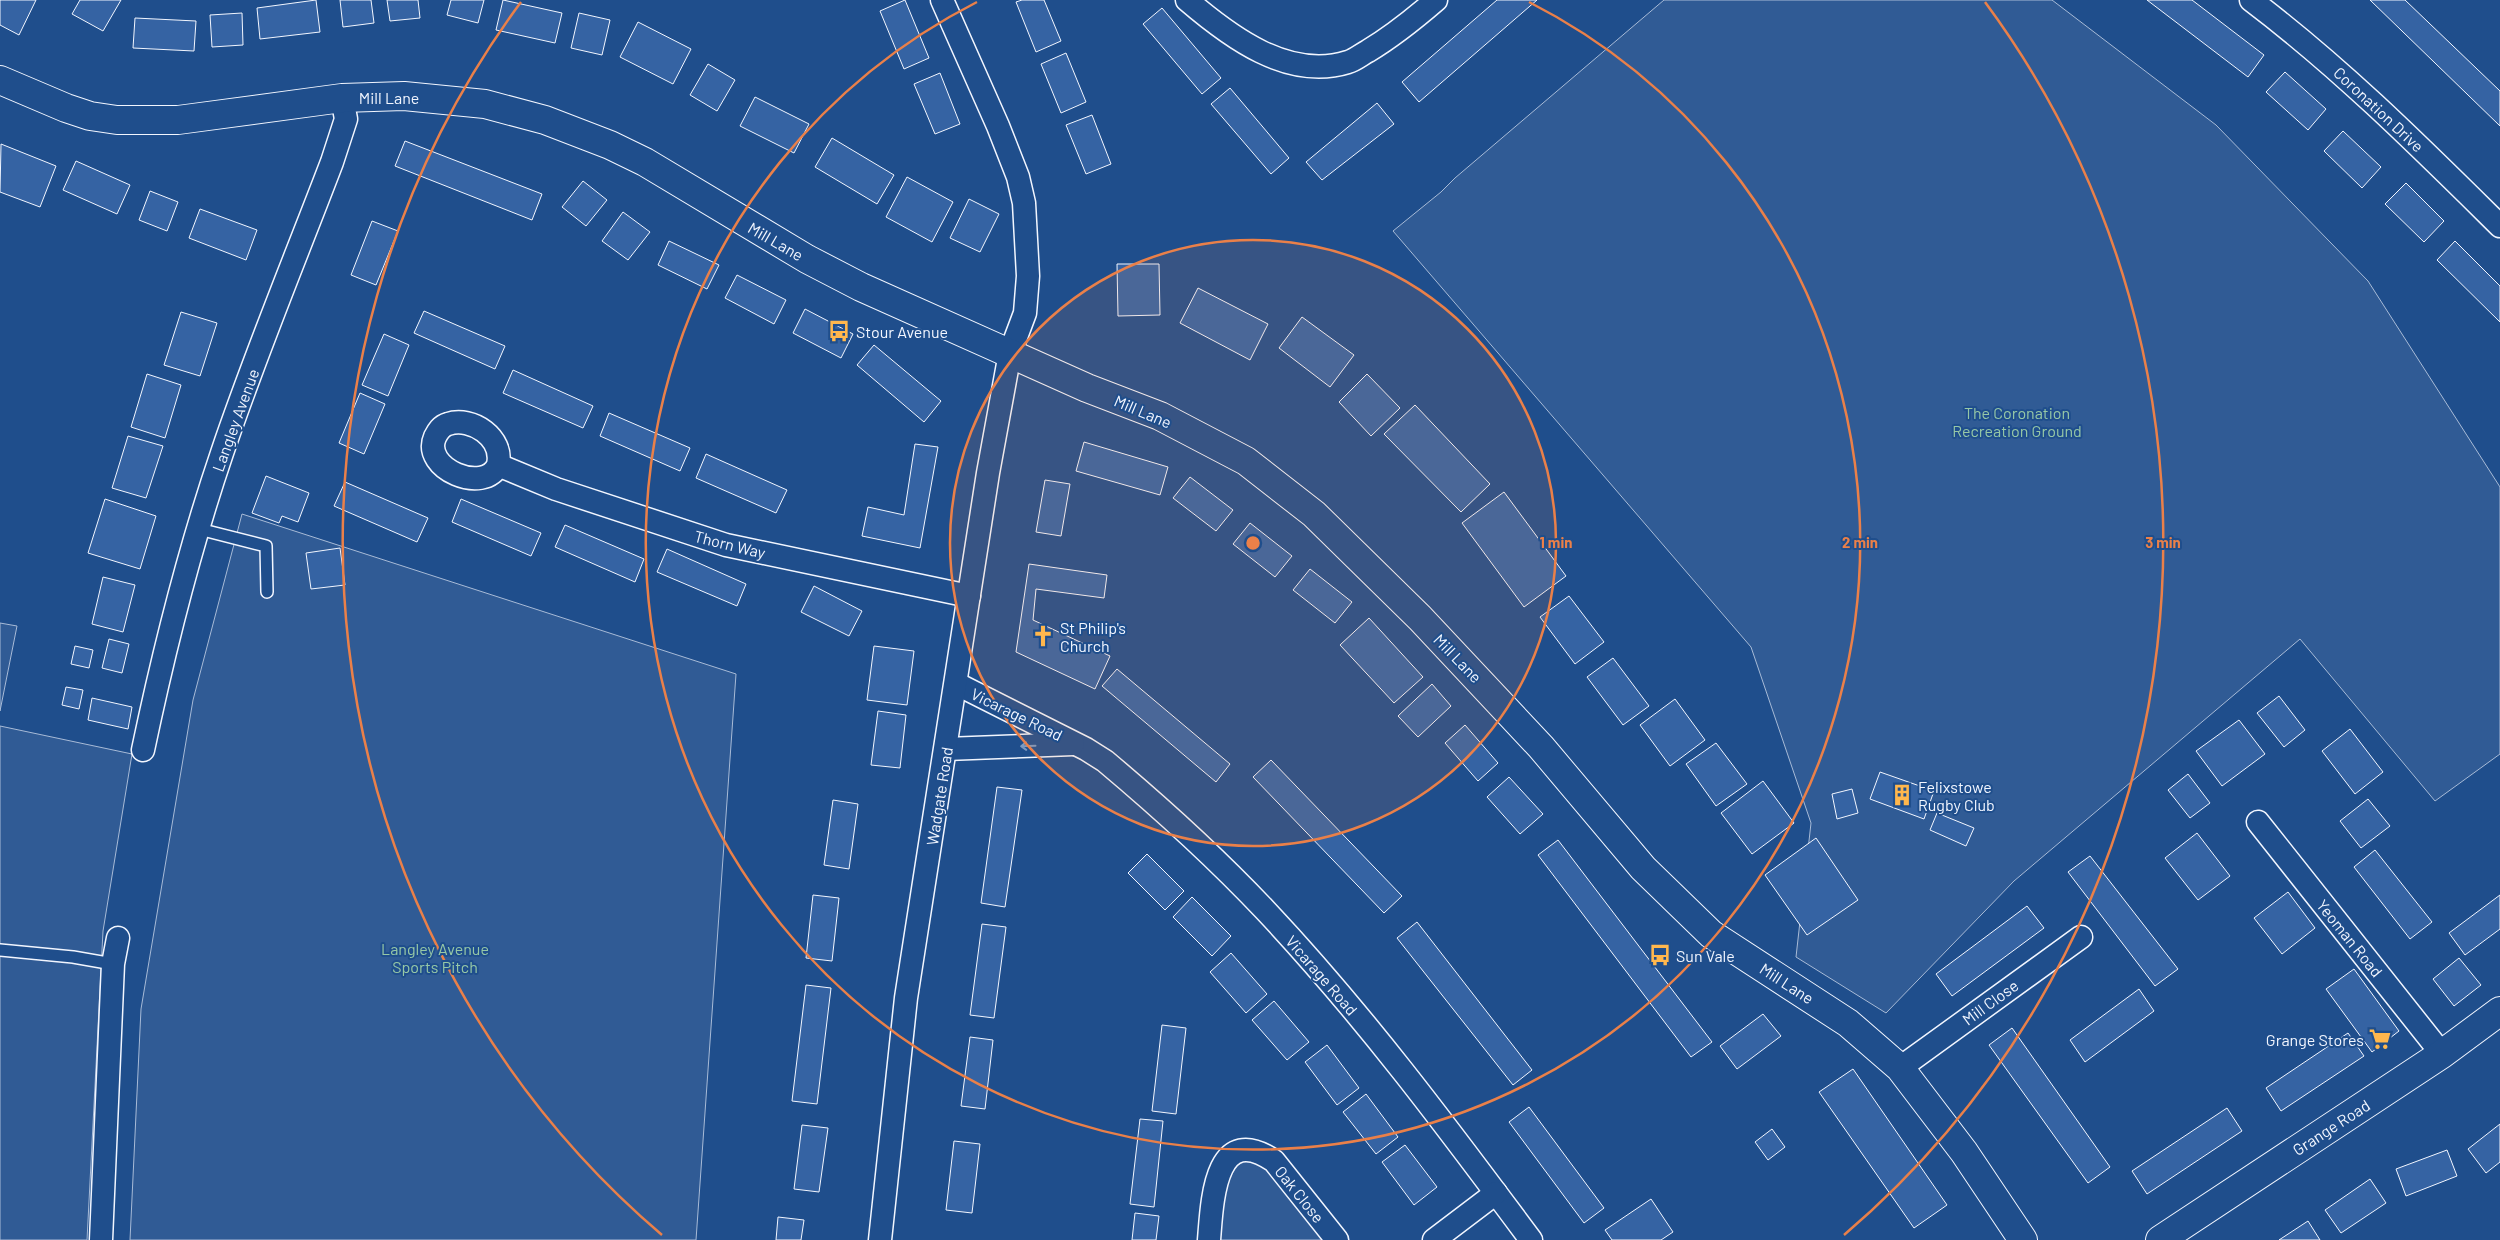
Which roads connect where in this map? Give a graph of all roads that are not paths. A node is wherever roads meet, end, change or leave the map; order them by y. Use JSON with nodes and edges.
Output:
{"nodes":[{"id":1,"x":942,"y":0,"type":"edge"},
{"id":2,"x":1187,"y":0,"type":"edge"},
{"id":3,"x":1436,"y":0,"type":"edge"},
{"id":4,"x":2251,"y":0,"type":"edge"},
{"id":5,"x":0,"y":81,"type":"edge"},
{"id":6,"x":342,"y":98,"type":"junction"},
{"id":7,"x":2500,"y":226,"type":"edge"},
{"id":8,"x":1010,"y":353,"type":"junction"},
{"id":9,"x":498,"y":465,"type":"dead end"},
{"id":10,"x":199,"y":529,"type":"junction"},
{"id":11,"x":267,"y":592,"type":"dead end"},
{"id":12,"x":970,"y":596,"type":"junction"},
{"id":13,"x":957,"y":684,"type":"junction"},
{"id":14,"x":1076,"y":744,"type":"junction"},
{"id":15,"x":946,"y":749,"type":"junction"},
{"id":16,"x":142,"y":750,"type":"dead end"},
{"id":17,"x":2258,"y":822,"type":"dead end"},
{"id":18,"x":2081,"y":937,"type":"dead end"},
{"id":19,"x":118,"y":938,"type":"dead end"},
{"id":20,"x":0,"y":950,"type":"edge"},
{"id":21,"x":113,"y":964,"type":"junction"},
{"id":22,"x":2500,"y":1011,"type":"edge"},
{"id":23,"x":2442,"y":1054,"type":"junction"},
{"id":24,"x":1900,"y":1068,"type":"junction"},
{"id":25,"x":1496,"y":1193,"type":"junction"},
{"id":26,"x":101,"y":1240,"type":"edge"},
{"id":27,"x":880,"y":1240,"type":"edge"},
{"id":28,"x":1209,"y":1240,"type":"edge"},
{"id":29,"x":1337,"y":1240,"type":"edge"},
{"id":30,"x":1434,"y":1240,"type":"edge"},
{"id":31,"x":1531,"y":1240,"type":"edge"},
{"id":32,"x":2024,"y":1240,"type":"edge"},
{"id":33,"x":2160,"y":1240,"type":"edge"}],
"edges":[{"from":1,"to":8,"type":"street"},
{"from":2,"to":3,"type":"street"},
{"from":4,"to":7,"type":"street","name":"Coronation Drive"},
{"from":5,"to":6,"type":"street","name":"Mill Lane"},
{"from":6,"to":8,"type":"street","name":"Mill Lane"},
{"from":6,"to":10,"type":"street","name":"Langley Avenue"},
{"from":8,"to":12,"type":"street","name":"Wadgate Road"},
{"from":8,"to":24,"type":"street","name":"Mill Lane"},
{"from":9,"to":12,"type":"street","name":"Thorn Way"},
{"from":10,"to":11,"type":"lane"},
{"from":10,"to":16,"type":"street","name":"Langley Avenue"},
{"from":12,"to":13,"type":"street","name":"Wadgate Road"},
{"from":13,"to":14,"type":"street","name":"Vicarage Road"},
{"from":13,"to":15,"type":"street","name":"Wadgate Road"},
{"from":14,"to":15,"type":"street","name":"Vicarage Road","one_way":true},
{"from":14,"to":25,"type":"street","name":"Vicarage Road"},
{"from":15,"to":27,"type":"street","name":"Wadgate Road"},
{"from":17,"to":23,"type":"street","name":"Yeoman Road"},
{"from":18,"to":24,"type":"street","name":"Mill Close"},
{"from":19,"to":21,"type":"street"},
{"from":20,"to":21,"type":"lane"},
{"from":21,"to":26,"type":"street"},
{"from":22,"to":23,"type":"street","name":"Grange Road"},
{"from":23,"to":33,"type":"street","name":"Grange Road"},
{"from":24,"to":32,"type":"street","name":"Mill Lane"},
{"from":25,"to":30,"type":"street"},
{"from":25,"to":31,"type":"street","name":"Vicarage Road"},
{"from":28,"to":29,"type":"street","name":"Oak Close"}]}
